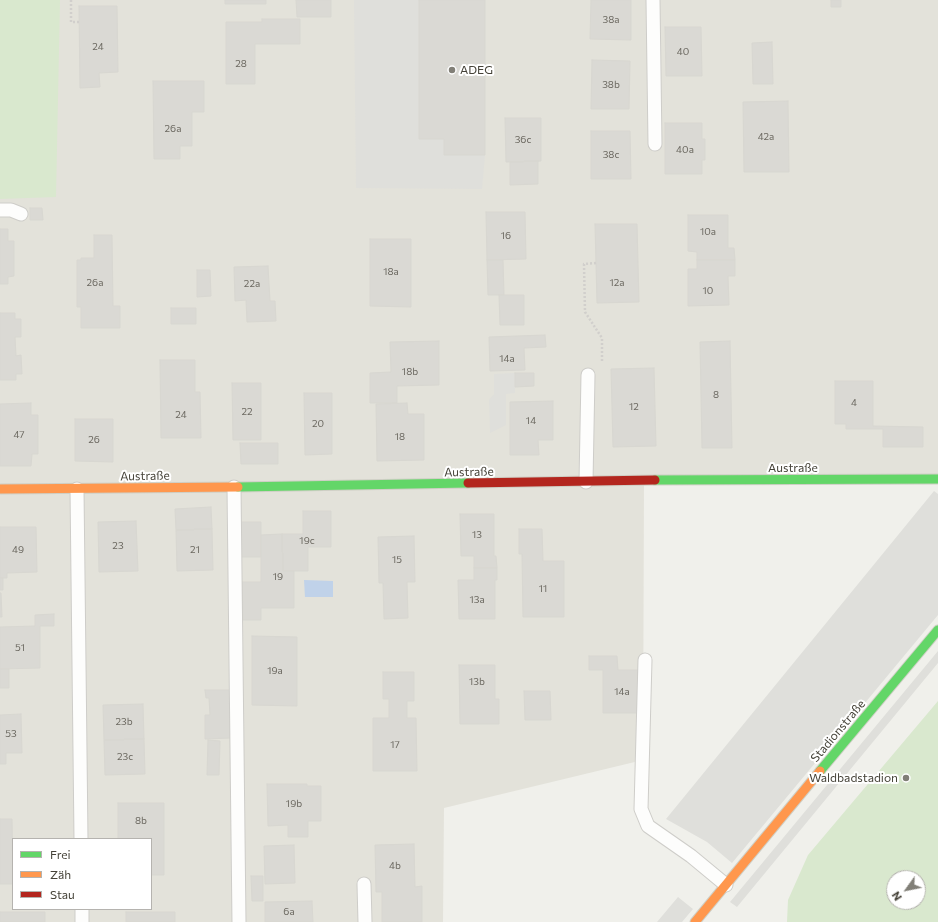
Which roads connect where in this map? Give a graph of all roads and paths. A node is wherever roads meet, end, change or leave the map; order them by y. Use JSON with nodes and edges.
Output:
{"nodes":[{"id":1,"x":71,"y":0,"type":"edge"},
{"id":2,"x":653,"y":0,"type":"edge"},
{"id":3,"x":79,"y":22,"type":"dead end"},
{"id":4,"x":655,"y":144,"type":"dead end"},
{"id":5,"x":0,"y":210,"type":"edge"},
{"id":6,"x":21,"y":214,"type":"dead end"},
{"id":7,"x":596,"y":263,"type":"dead end"},
{"id":8,"x":602,"y":362,"type":"dead end"},
{"id":9,"x":588,"y":375,"type":"dead end"},
{"id":10,"x":938,"y":479,"type":"edge"},
{"id":11,"x":586,"y":482,"type":"junction"},
{"id":12,"x":234,"y":487,"type":"junction"},
{"id":13,"x":0,"y":489,"type":"edge"},
{"id":14,"x":77,"y":489,"type":"junction"},
{"id":15,"x":938,"y":630,"type":"edge"},
{"id":16,"x":644,"y":660,"type":"dead end"},
{"id":17,"x":81,"y":838,"type":"edge"},
{"id":18,"x":364,"y":884,"type":"dead end"},
{"id":19,"x":726,"y":885,"type":"junction"},
{"id":20,"x":82,"y":910,"type":"edge"},
{"id":21,"x":82,"y":922,"type":"edge"},
{"id":22,"x":239,"y":922,"type":"edge"},
{"id":23,"x":365,"y":922,"type":"edge"},
{"id":24,"x":695,"y":922,"type":"edge"}],
"edges":[{"from":1,"to":3,"type":"path"},
{"from":2,"to":4,"type":"lane"},
{"from":5,"to":6,"type":"lane"},
{"from":7,"to":8,"type":"path"},
{"from":9,"to":11,"type":"lane"},
{"from":10,"to":11,"type":"street","name":"Austraße"},
{"from":11,"to":12,"type":"street","name":"Austraße"},
{"from":12,"to":14,"type":"street","name":"Austraße"},
{"from":12,"to":22,"type":"lane"},
{"from":13,"to":14,"type":"street","name":"Austraße"},
{"from":14,"to":17,"type":"lane"},
{"from":15,"to":19,"type":"street","name":"Stadionstraße"},
{"from":16,"to":19,"type":"lane"},
{"from":18,"to":23,"type":"lane"},
{"from":19,"to":24,"type":"street","name":"Stadionstraße"},
{"from":20,"to":21,"type":"lane"}]}
